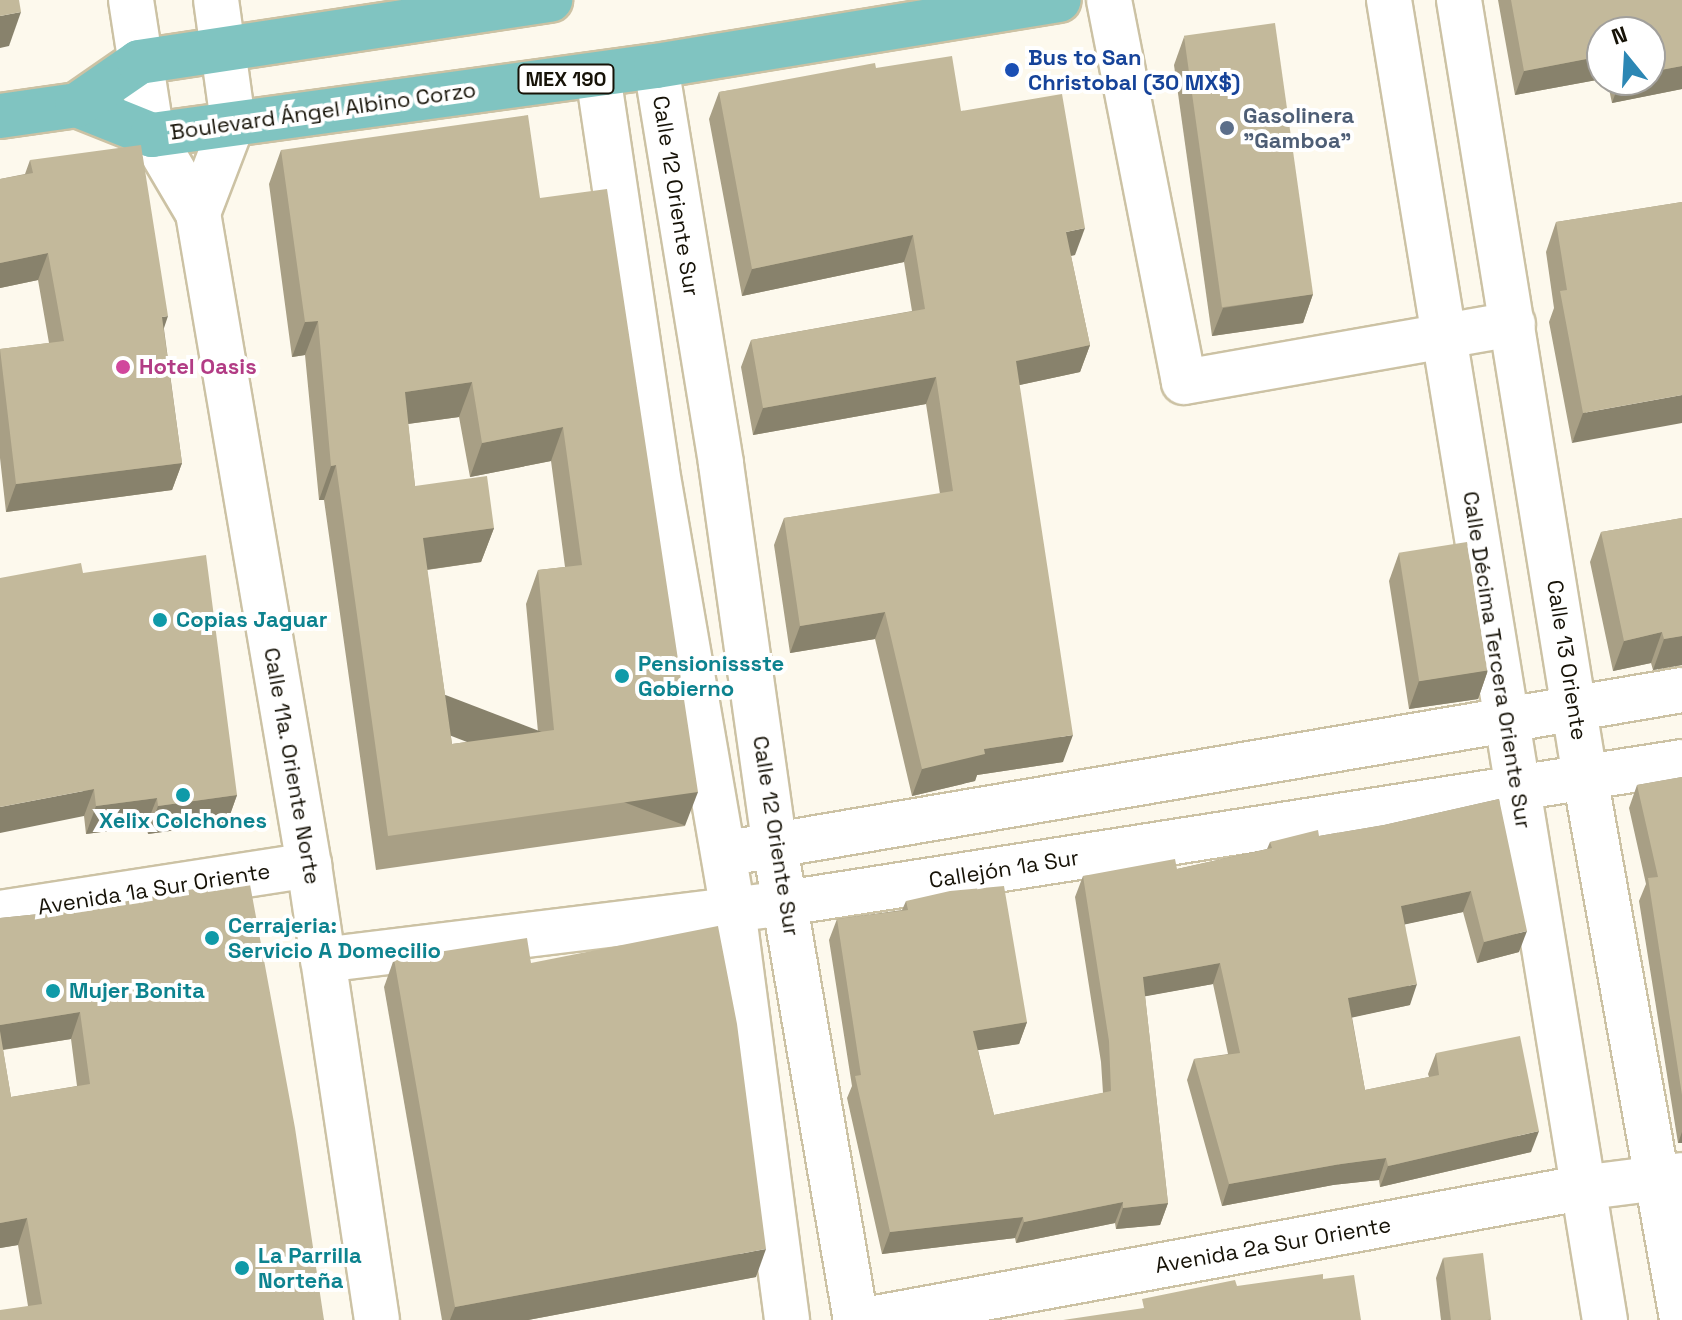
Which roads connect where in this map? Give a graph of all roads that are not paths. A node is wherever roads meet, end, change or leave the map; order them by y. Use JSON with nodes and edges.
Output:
{"nodes":[{"id":1,"x":131,"y":0,"type":"edge"},
{"id":2,"x":216,"y":0,"type":"edge"},
{"id":3,"x":550,"y":0,"type":"edge"},
{"id":4,"x":1059,"y":0,"type":"edge"},
{"id":5,"x":1109,"y":0,"type":"edge"},
{"id":6,"x":1389,"y":0,"type":"edge"},
{"id":7,"x":1459,"y":0,"type":"edge"},
{"id":8,"x":224,"y":47,"type":"junction"},
{"id":9,"x":139,"y":62,"type":"junction"},
{"id":10,"x":656,"y":66,"type":"junction"},
{"id":11,"x":598,"y":75,"type":"junction"},
{"id":12,"x":77,"y":105,"type":"junction"},
{"id":13,"x":0,"y":116,"type":"edge"},
{"id":14,"x":233,"y":122,"type":"junction"},
{"id":15,"x":152,"y":135,"type":"junction"},
{"id":16,"x":198,"y":213,"type":"junction"},
{"id":17,"x":693,"y":307,"type":"junction"},
{"id":18,"x":637,"y":316,"type":"junction"},
{"id":19,"x":1513,"y":324,"type":"junction"},
{"id":20,"x":1445,"y":334,"type":"junction"},
{"id":21,"x":721,"y":464,"type":"junction"},
{"id":22,"x":657,"y":471,"type":"junction"},
{"id":23,"x":1682,"y":690,"type":"edge"},
{"id":24,"x":1574,"y":708,"type":"junction"},
{"id":25,"x":1507,"y":720,"type":"junction"},
{"id":26,"x":1682,"y":762,"type":"edge"},
{"id":27,"x":1585,"y":777,"type":"junction"},
{"id":28,"x":1519,"y":789,"type":"junction"},
{"id":29,"x":775,"y":847,"type":"junction"},
{"id":30,"x":724,"y":853,"type":"junction"},
{"id":31,"x":309,"y":865,"type":"junction"},
{"id":32,"x":786,"y":903,"type":"junction"},
{"id":33,"x":733,"y":909,"type":"junction"},
{"id":34,"x":0,"y":913,"type":"edge"},
{"id":35,"x":323,"y":960,"type":"junction"},
{"id":36,"x":1670,"y":1176,"type":"edge"},
{"id":37,"x":1581,"y":1188,"type":"junction"},
{"id":38,"x":1682,"y":1319,"type":"edge"},
{"id":39,"x":377,"y":1320,"type":"edge"},
{"id":40,"x":787,"y":1320,"type":"edge"},
{"id":41,"x":856,"y":1320,"type":"edge"},
{"id":42,"x":865,"y":1320,"type":"edge"},
{"id":43,"x":1605,"y":1320,"type":"edge"}],
"edges":[{"from":1,"to":9,"type":"street"},
{"from":2,"to":8,"type":"street"},
{"from":3,"to":8,"type":"main road"},
{"from":4,"to":10,"type":"main road","name":"Boulevard Ángel Albino Corzo","number":"MEX 190"},
{"from":5,"to":20,"type":"street"},
{"from":6,"to":20,"type":"street","name":"Calle Décima Tercera Oriente Sur"},
{"from":7,"to":19,"type":"street","name":"Calle 13 Oriente"},
{"from":8,"to":9,"type":"main road"},
{"from":8,"to":14,"type":"street"},
{"from":9,"to":12,"type":"main road"},
{"from":9,"to":15,"type":"street"},
{"from":10,"to":11,"type":"main road","name":"Boulevard Ángel Albino Corzo","number":"MEX 190"},
{"from":10,"to":17,"type":"street","name":"Calle 12 Oriente Sur"},
{"from":11,"to":14,"type":"main road","name":"Boulevard Ángel Albino Corzo","number":"MEX 190"},
{"from":11,"to":18,"type":"street"},
{"from":12,"to":13,"type":"main road"},
{"from":12,"to":15,"type":"main road","name":"Boulevard Ángel Albino Corzo"},
{"from":14,"to":15,"type":"main road","name":"Boulevard Ángel Albino Corzo","number":"MEX 190"},
{"from":14,"to":16,"type":"street"},
{"from":15,"to":16,"type":"street"},
{"from":16,"to":31,"type":"street","name":"Calle 11a. Oriente Norte"},
{"from":17,"to":18,"type":"street"},
{"from":17,"to":21,"type":"street","name":"Calle 12 Oriente Sur"},
{"from":18,"to":22,"type":"street"},
{"from":19,"to":20,"type":"street"},
{"from":19,"to":24,"type":"street","name":"Calle 13 Oriente"},
{"from":20,"to":25,"type":"street","name":"Calle Décima Tercera Oriente Sur"},
{"from":21,"to":22,"type":"street"},
{"from":21,"to":29,"type":"street","name":"Calle 12 Oriente Sur"},
{"from":22,"to":30,"type":"street"},
{"from":23,"to":24,"type":"street"},
{"from":24,"to":25,"type":"street"},
{"from":24,"to":27,"type":"street","name":"Calle 13 Oriente"},
{"from":25,"to":28,"type":"street","name":"Calle Décima Tercera Oriente Sur"},
{"from":25,"to":29,"type":"street"},
{"from":26,"to":27,"type":"street","name":"Callejón 1a Sur"},
{"from":27,"to":28,"type":"street","name":"Callejón 1a Sur"},
{"from":27,"to":36,"type":"street","name":"Calle 13 Oriente"},
{"from":28,"to":32,"type":"street","name":"Callejón 1a Sur"},
{"from":28,"to":37,"type":"street","name":"Calle Décima Tercera Oriente Sur"},
{"from":29,"to":30,"type":"street"},
{"from":29,"to":32,"type":"street","name":"Calle 12 Oriente Sur"},
{"from":30,"to":33,"type":"street"},
{"from":31,"to":34,"type":"street","name":"Avenida 1a Sur Oriente"},
{"from":31,"to":35,"type":"street","name":"Calle 11a. Oriente Norte"},
{"from":32,"to":33,"type":"street","name":"Callejón 1a Sur"},
{"from":32,"to":41,"type":"street","name":"Calle 12 Oriente Sur"},
{"from":33,"to":35,"type":"street","name":"Callejón 1a Sur"},
{"from":33,"to":40,"type":"street"},
{"from":35,"to":39,"type":"street","name":"Calle 11a. Oriente Norte"},
{"from":36,"to":37,"type":"street","name":"Avenida 2a Sur Oriente"},
{"from":36,"to":38,"type":"street","name":"Calle 13 Oriente"},
{"from":37,"to":42,"type":"street","name":"Avenida 2a Sur Oriente"},
{"from":37,"to":43,"type":"street","name":"Calle Décima Tercera Oriente Sur"}]}
